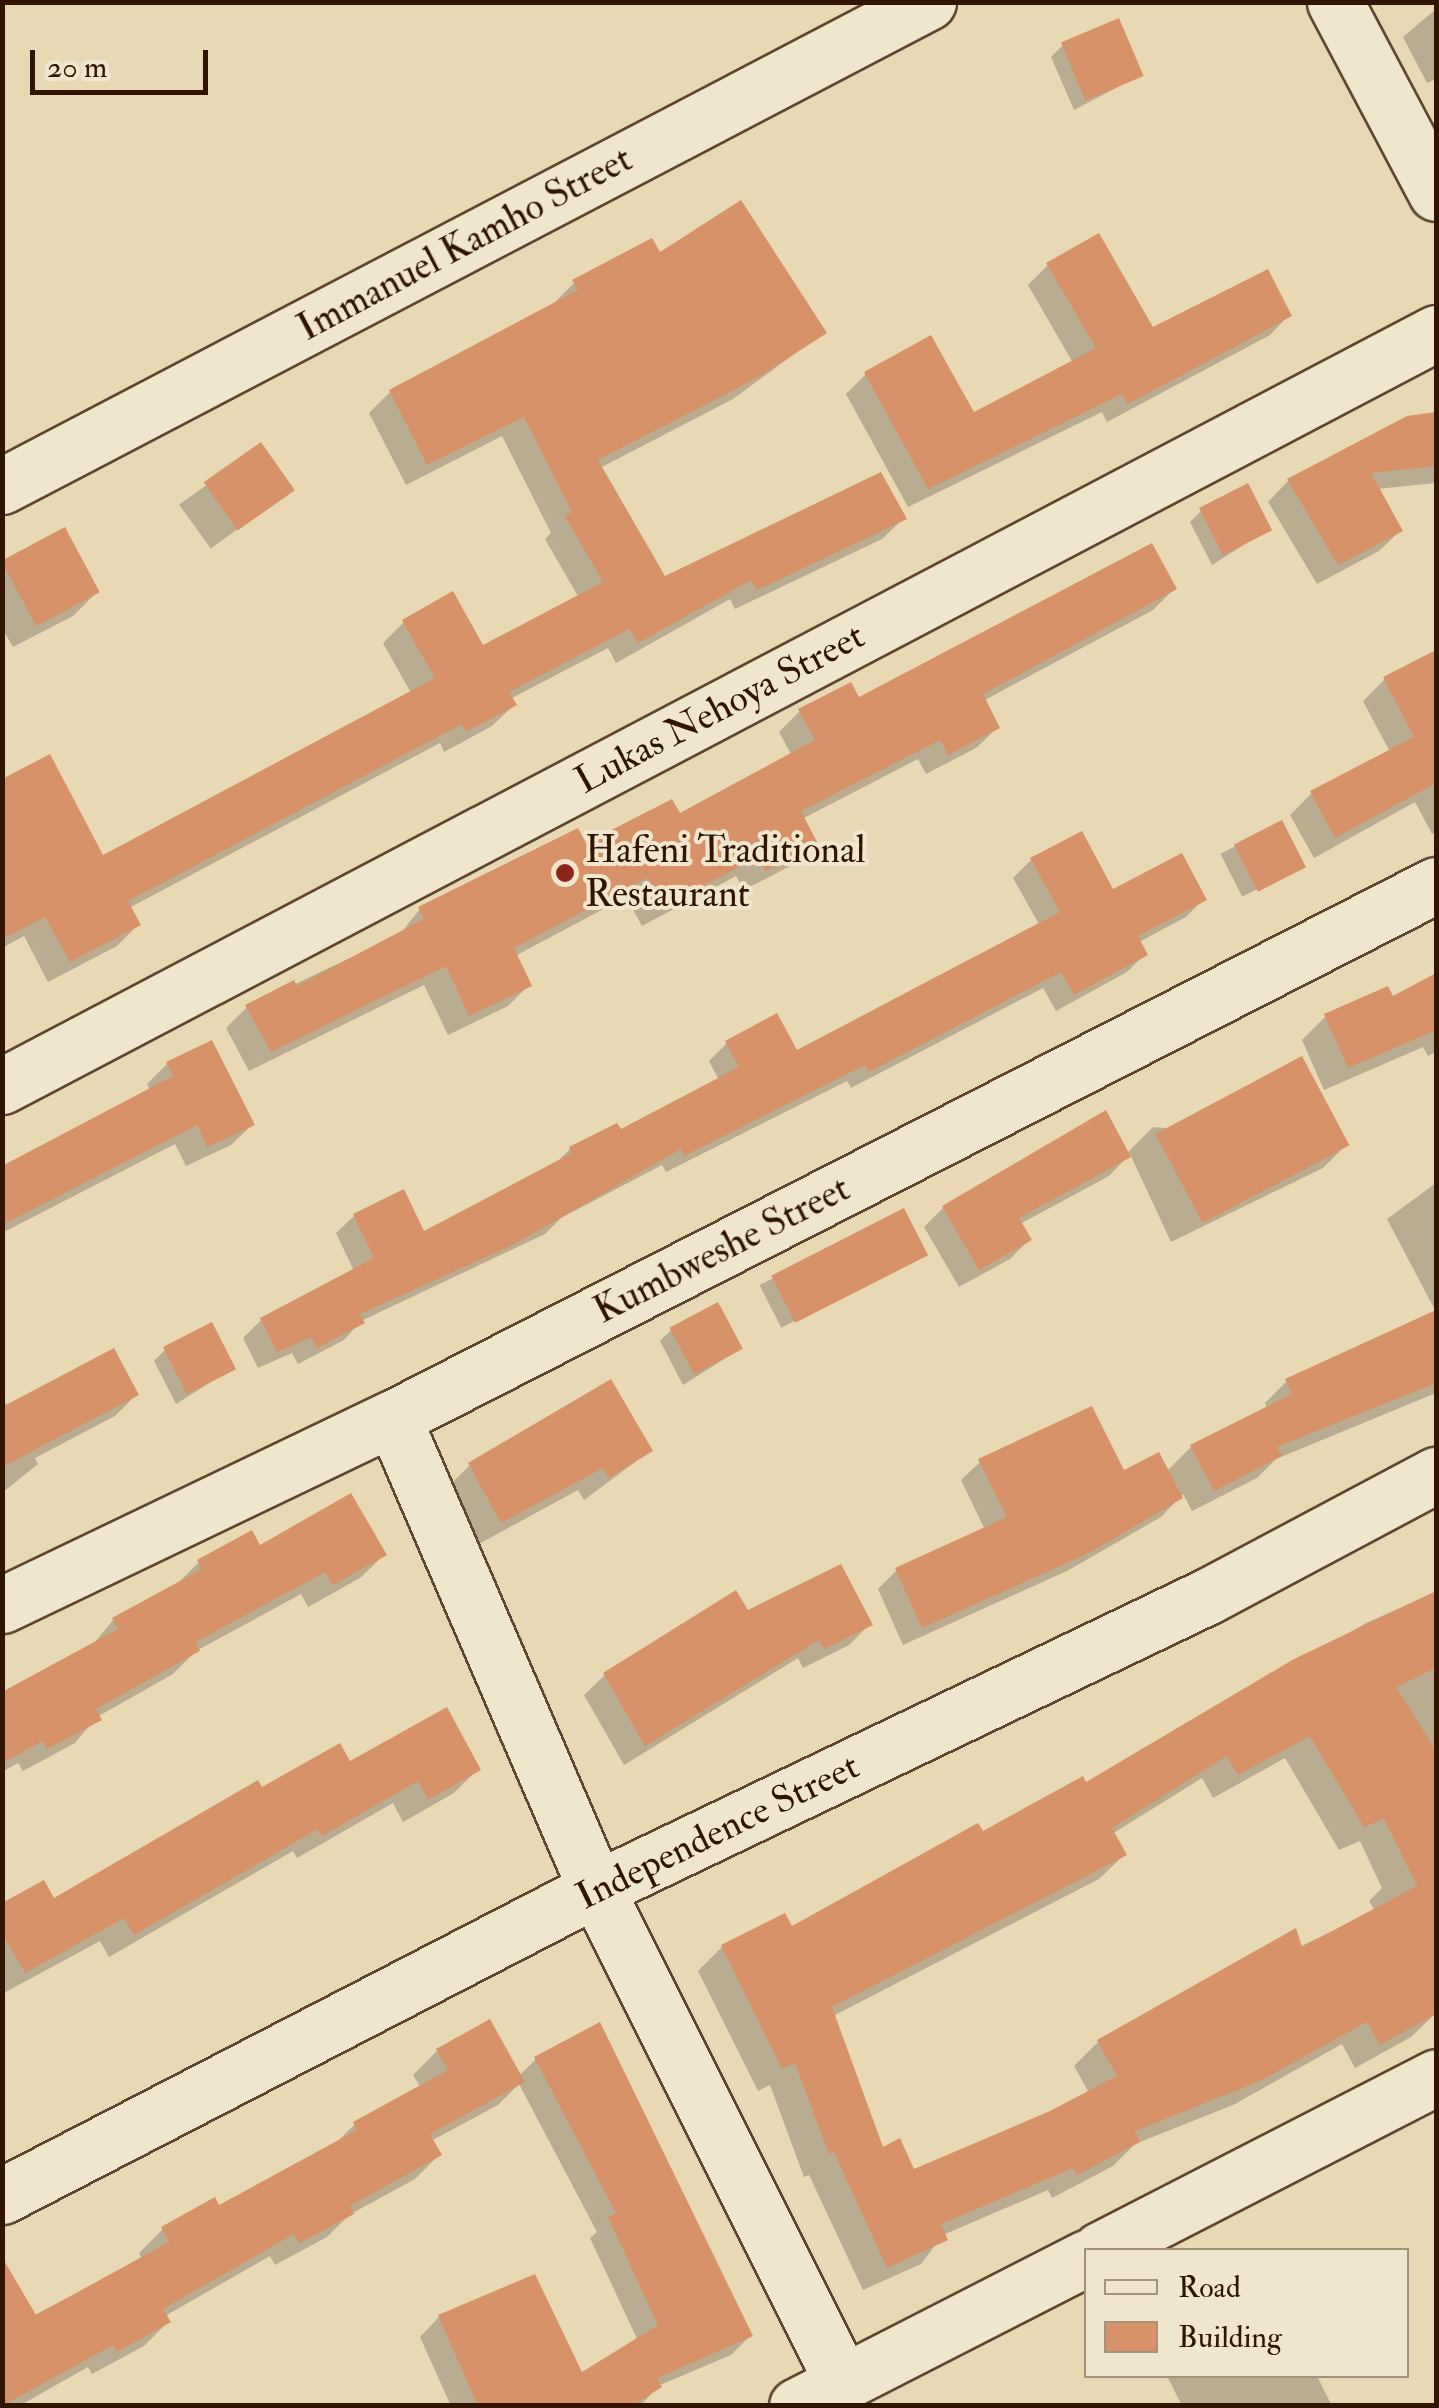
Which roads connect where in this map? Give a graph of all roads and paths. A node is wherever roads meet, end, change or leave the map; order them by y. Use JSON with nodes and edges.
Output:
{"nodes":[{"id":1,"x":928,"y":2,"type":"edge"},
{"id":2,"x":1334,"y":2,"type":"edge"},
{"id":3,"x":1436,"y":193,"type":"edge"},
{"id":4,"x":1436,"y":332,"type":"edge"},
{"id":5,"x":2,"y":486,"type":"edge"},
{"id":6,"x":1436,"y":884,"type":"edge"},
{"id":7,"x":2,"y":1086,"type":"edge"},
{"id":8,"x":393,"y":1418,"type":"junction"},
{"id":9,"x":1436,"y":1475,"type":"edge"},
{"id":10,"x":2,"y":1606,"type":"edge"},
{"id":11,"x":596,"y":1889,"type":"junction"},
{"id":12,"x":1436,"y":2078,"type":"edge"},
{"id":13,"x":2,"y":2196,"type":"edge"},
{"id":14,"x":1104,"y":2248,"type":"edge"},
{"id":15,"x":1084,"y":2259,"type":"edge"},
{"id":16,"x":820,"y":2394,"type":"edge"}],
"edges":[{"from":1,"to":5,"type":"street","name":"Immanuel Kamho Street"},
{"from":2,"to":3,"type":"street"},
{"from":4,"to":7,"type":"street","name":"Lukas Nehoya Street"},
{"from":6,"to":8,"type":"street","name":"Kumbweshe Street"},
{"from":8,"to":10,"type":"street","name":"Kumbweshe Street"},
{"from":8,"to":11,"type":"street"},
{"from":9,"to":11,"type":"street","name":"Independence Street"},
{"from":11,"to":13,"type":"street","name":"Independence Street"},
{"from":11,"to":16,"type":"street"},
{"from":12,"to":14,"type":"street"},
{"from":15,"to":16,"type":"street"}]}
